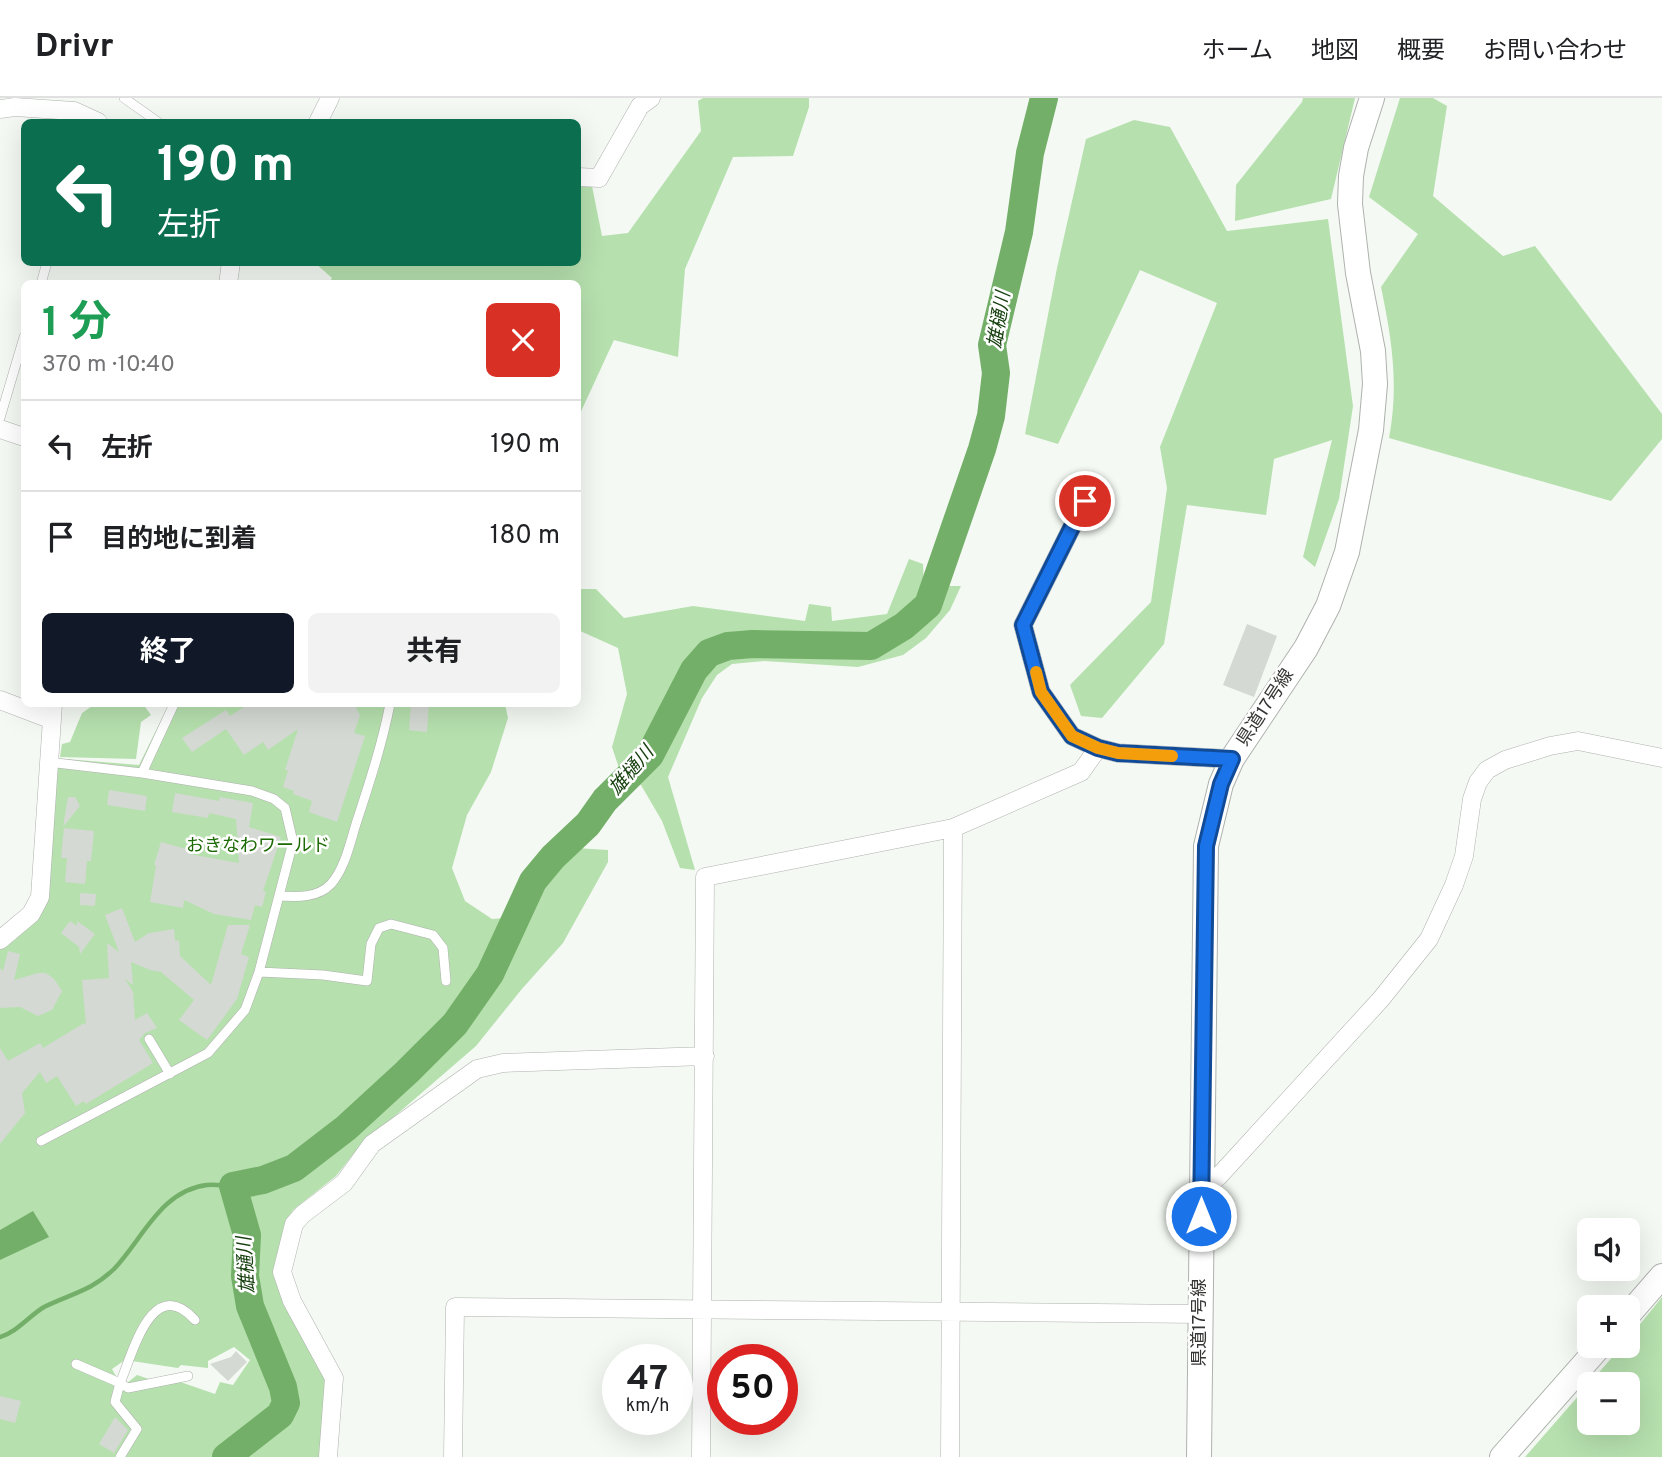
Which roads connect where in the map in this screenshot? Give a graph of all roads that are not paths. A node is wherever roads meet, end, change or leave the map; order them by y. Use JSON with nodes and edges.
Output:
{"nodes":[{"id":1,"x":124,"y":98,"type":"edge"},
{"id":2,"x":330,"y":98,"type":"edge"},
{"id":3,"x":651,"y":98,"type":"edge"},
{"id":4,"x":1372,"y":98,"type":"edge"},
{"id":5,"x":0,"y":110,"type":"edge"},
{"id":6,"x":89,"y":119,"type":"edge"},
{"id":7,"x":154,"y":119,"type":"edge"},
{"id":8,"x":320,"y":119,"type":"edge"},
{"id":9,"x":581,"y":177,"type":"edge"},
{"id":10,"x":21,"y":347,"type":"edge"},
{"id":11,"x":0,"y":418,"type":"edge"},
{"id":12,"x":0,"y":429,"type":"edge"},
{"id":13,"x":21,"y":436,"type":"edge"},
{"id":14,"x":1085,"y":501,"type":"dead end"},
{"id":15,"x":0,"y":700,"type":"edge"},
{"id":16,"x":21,"y":705,"type":"edge"},
{"id":17,"x":32,"y":707,"type":"edge"},
{"id":18,"x":173,"y":707,"type":"edge"},
{"id":19,"x":389,"y":707,"type":"edge"},
{"id":20,"x":51,"y":711,"type":"edge"},
{"id":21,"x":1098,"y":748,"type":"junction"},
{"id":22,"x":1662,"y":758,"type":"edge"},
{"id":23,"x":1232,"y":759,"type":"junction"},
{"id":24,"x":48,"y":762,"type":"junction"},
{"id":25,"x":142,"y":772,"type":"junction"},
{"id":26,"x":953,"y":828,"type":"junction"},
{"id":27,"x":280,"y":896,"type":"junction"},
{"id":28,"x":0,"y":940,"type":"edge"},
{"id":29,"x":259,"y":972,"type":"junction"},
{"id":30,"x":446,"y":981,"type":"dead end"},
{"id":31,"x":149,"y":1039,"type":"dead end"},
{"id":32,"x":705,"y":1056,"type":"junction"},
{"id":33,"x":170,"y":1074,"type":"junction"},
{"id":34,"x":41,"y":1141,"type":"dead end"},
{"id":35,"x":1201,"y":1192,"type":"junction"},
{"id":36,"x":1662,"y":1276,"type":"edge"},
{"id":37,"x":1640,"y":1301,"type":"edge"},
{"id":38,"x":703,"y":1309,"type":"junction"},
{"id":39,"x":951,"y":1311,"type":"junction"},
{"id":40,"x":1201,"y":1314,"type":"junction"},
{"id":41,"x":195,"y":1320,"type":"dead end"},
{"id":42,"x":1589,"y":1358,"type":"edge"},
{"id":43,"x":76,"y":1364,"type":"dead end"},
{"id":44,"x":188,"y":1376,"type":"dead end"},
{"id":45,"x":120,"y":1383,"type":"junction"},
{"id":46,"x":120,"y":1457,"type":"edge"},
{"id":47,"x":328,"y":1457,"type":"edge"},
{"id":48,"x":453,"y":1457,"type":"edge"},
{"id":49,"x":701,"y":1457,"type":"edge"},
{"id":50,"x":950,"y":1457,"type":"edge"},
{"id":51,"x":1199,"y":1457,"type":"edge"},
{"id":52,"x":1502,"y":1457,"type":"edge"}],
"edges":[{"from":1,"to":7,"type":"lane"},
{"from":2,"to":8,"type":"street"},
{"from":3,"to":9,"type":"street"},
{"from":4,"to":23,"type":"main road","name":"県道17号線"},
{"from":5,"to":6,"type":"street"},
{"from":10,"to":11,"type":"lane"},
{"from":12,"to":13,"type":"street"},
{"from":14,"to":21,"type":"street"},
{"from":15,"to":16,"type":"street"},
{"from":17,"to":20,"type":"street"},
{"from":18,"to":25,"type":"lane"},
{"from":19,"to":27,"type":"lane"},
{"from":20,"to":24,"type":"street"},
{"from":21,"to":23,"type":"street"},
{"from":21,"to":26,"type":"street"},
{"from":22,"to":35,"type":"street"},
{"from":23,"to":35,"type":"main road","name":"県道17号線"},
{"from":24,"to":25,"type":"lane"},
{"from":24,"to":28,"type":"street"},
{"from":25,"to":27,"type":"lane"},
{"from":26,"to":32,"type":"street"},
{"from":26,"to":39,"type":"street"},
{"from":27,"to":29,"type":"lane"},
{"from":29,"to":30,"type":"lane"},
{"from":29,"to":33,"type":"lane"},
{"from":31,"to":33,"type":"lane"},
{"from":32,"to":38,"type":"street"},
{"from":32,"to":47,"type":"street"},
{"from":33,"to":34,"type":"lane"},
{"from":35,"to":40,"type":"main road","name":"県道17号線"},
{"from":36,"to":37,"type":"main road"},
{"from":38,"to":39,"type":"street"},
{"from":38,"to":48,"type":"street"},
{"from":38,"to":49,"type":"street"},
{"from":39,"to":40,"type":"street"},
{"from":39,"to":50,"type":"street"},
{"from":40,"to":51,"type":"main road","name":"県道17号線"},
{"from":41,"to":45,"type":"lane"},
{"from":42,"to":52,"type":"main road"},
{"from":43,"to":45,"type":"lane"},
{"from":44,"to":45,"type":"lane"},
{"from":45,"to":46,"type":"lane"}]}
